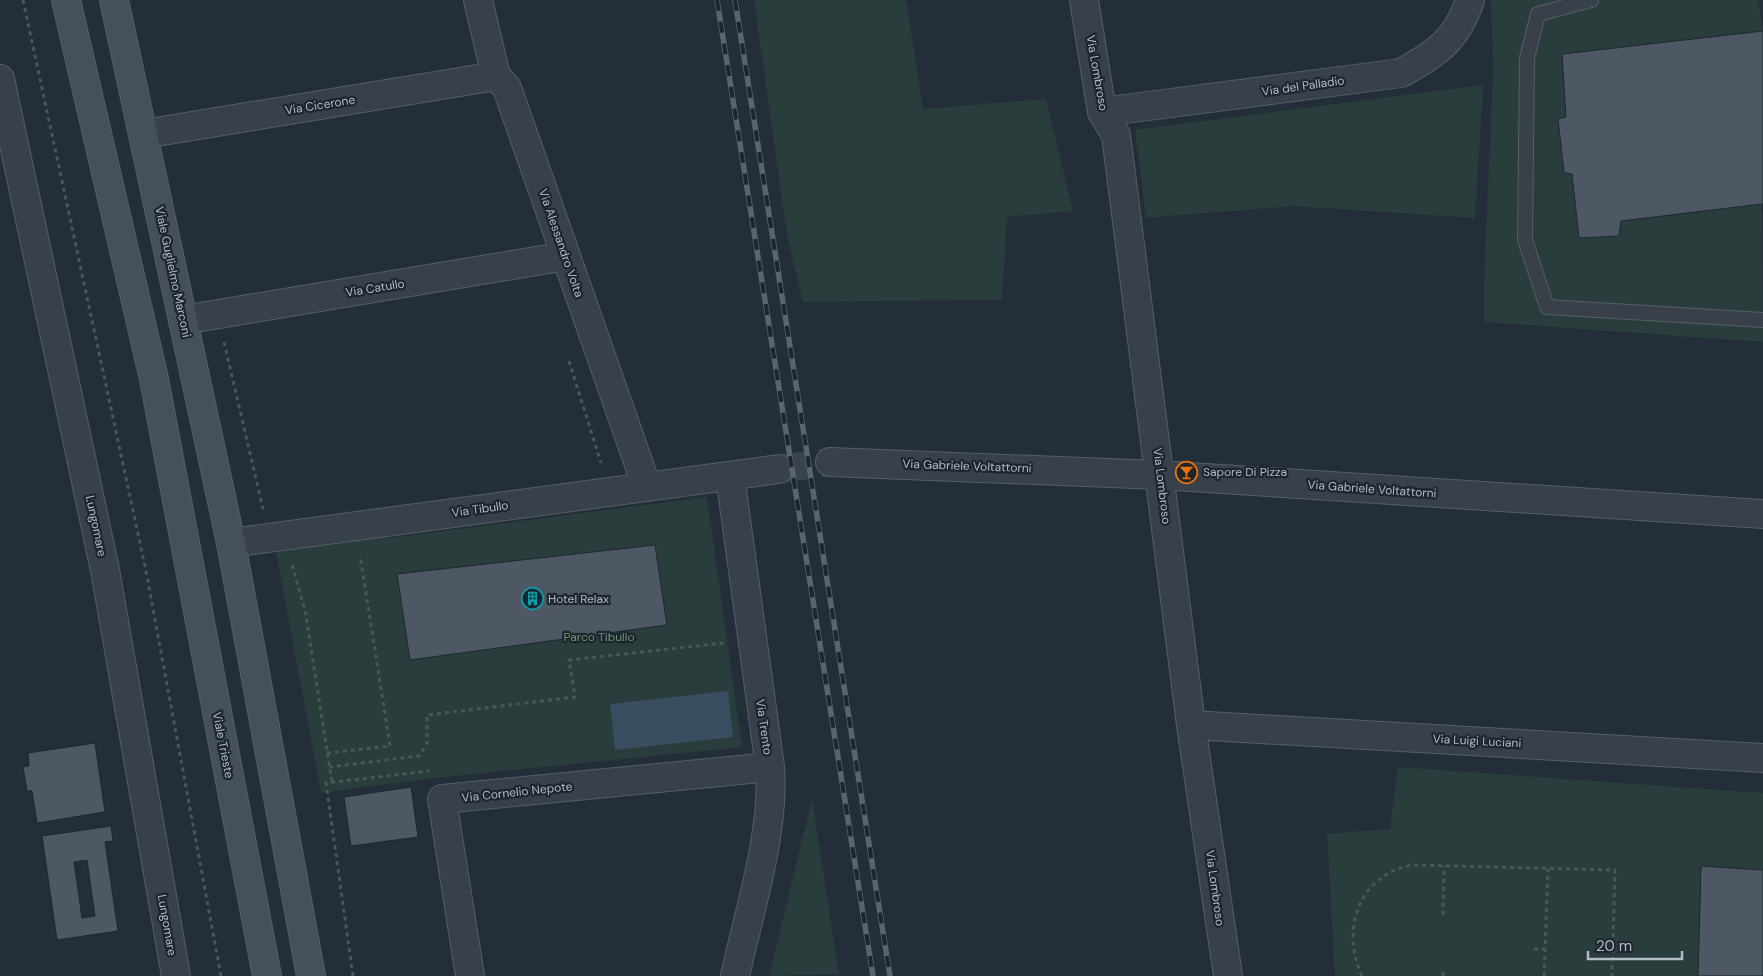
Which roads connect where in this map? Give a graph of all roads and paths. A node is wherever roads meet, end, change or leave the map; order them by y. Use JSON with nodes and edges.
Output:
{"nodes":[{"id":1,"x":23,"y":0,"type":"edge"},
{"id":2,"x":66,"y":0,"type":"edge"},
{"id":3,"x":114,"y":0,"type":"edge"},
{"id":4,"x":478,"y":0,"type":"edge"},
{"id":5,"x":1084,"y":0,"type":"edge"},
{"id":6,"x":1470,"y":0,"type":"edge"},
{"id":7,"x":1590,"y":0,"type":"edge"},
{"id":8,"x":496,"y":76,"type":"junction"},
{"id":9,"x":0,"y":79,"type":"edge"},
{"id":10,"x":1102,"y":112,"type":"junction"},
{"id":11,"x":144,"y":134,"type":"junction"},
{"id":12,"x":566,"y":256,"type":"junction"},
{"id":13,"x":184,"y":320,"type":"junction"},
{"id":14,"x":1763,"y":320,"type":"edge"},
{"id":15,"x":224,"y":340,"type":"dead end"},
{"id":16,"x":566,"y":354,"type":"dead end"},
{"id":17,"x":830,"y":462,"type":"tunnel mouth"},
{"id":18,"x":601,"y":463,"type":"dead end"},
{"id":19,"x":779,"y":469,"type":"tunnel mouth"},
{"id":20,"x":1160,"y":475,"type":"junction"},
{"id":21,"x":730,"y":476,"type":"junction"},
{"id":22,"x":647,"y":487,"type":"junction"},
{"id":23,"x":264,"y":512,"type":"dead end"},
{"id":24,"x":1763,"y":514,"type":"edge"},
{"id":25,"x":231,"y":544,"type":"junction"},
{"id":26,"x":360,"y":553,"type":"dead end"},
{"id":27,"x":292,"y":564,"type":"dead end"},
{"id":28,"x":752,"y":640,"type":"junction"},
{"id":29,"x":1191,"y":725,"type":"junction"},
{"id":30,"x":327,"y":754,"type":"junction"},
{"id":31,"x":1763,"y":758,"type":"edge"},
{"id":32,"x":329,"y":767,"type":"junction"},
{"id":33,"x":770,"y":767,"type":"junction"},
{"id":34,"x":332,"y":782,"type":"junction"},
{"id":35,"x":442,"y":799,"type":"junction"},
{"id":36,"x":1444,"y":866,"type":"junction"},
{"id":37,"x":1548,"y":869,"type":"junction"},
{"id":38,"x":1443,"y":915,"type":"dead end"},
{"id":39,"x":1534,"y":949,"type":"dead end"},
{"id":40,"x":1545,"y":949,"type":"junction"},
{"id":41,"x":1443,"y":971,"type":"dead end"},
{"id":42,"x":176,"y":976,"type":"edge"},
{"id":43,"x":221,"y":976,"type":"edge"},
{"id":44,"x":267,"y":976,"type":"edge"},
{"id":45,"x":311,"y":976,"type":"edge"},
{"id":46,"x":353,"y":976,"type":"edge"},
{"id":47,"x":470,"y":976,"type":"edge"},
{"id":48,"x":735,"y":976,"type":"edge"},
{"id":49,"x":1228,"y":976,"type":"edge"},
{"id":50,"x":1362,"y":976,"type":"edge"},
{"id":51,"x":1443,"y":976,"type":"edge"},
{"id":52,"x":1544,"y":976,"type":"edge"},
{"id":53,"x":1612,"y":976,"type":"edge"}],
"edges":[{"from":1,"to":43,"type":"path"},
{"from":2,"to":44,"type":"street","name":"Viale Trieste"},
{"from":3,"to":11,"type":"street","name":"Viale Guglielmo Marconi"},
{"from":4,"to":8,"type":"street","name":"Via Alessandro Volta"},
{"from":5,"to":10,"type":"street","name":"Via Lombroso"},
{"from":6,"to":10,"type":"street","name":"Via del Palladio"},
{"from":7,"to":14,"type":"lane"},
{"from":8,"to":11,"type":"street","name":"Via Cicerone"},
{"from":8,"to":12,"type":"street","name":"Via Alessandro Volta"},
{"from":9,"to":42,"type":"street","name":"Lungomare"},
{"from":10,"to":20,"type":"street","name":"Via Lombroso"},
{"from":11,"to":13,"type":"street","name":"Viale Guglielmo Marconi"},
{"from":12,"to":13,"type":"street","name":"Via Catullo"},
{"from":12,"to":22,"type":"street","name":"Via Alessandro Volta"},
{"from":13,"to":25,"type":"street","name":"Viale Guglielmo Marconi"},
{"from":15,"to":23,"type":"path"},
{"from":16,"to":18,"type":"path"},
{"from":17,"to":20,"type":"street","name":"Via Gabriele Voltattorni"},
{"from":19,"to":21,"type":"street"},
{"from":20,"to":24,"type":"street","name":"Via Gabriele Voltattorni"},
{"from":20,"to":29,"type":"street","name":"Via Lombroso"},
{"from":21,"to":22,"type":"street","name":"Via Tibullo"},
{"from":21,"to":28,"type":"street","name":"Via Trento"},
{"from":22,"to":25,"type":"street","name":"Via Tibullo"},
{"from":25,"to":45,"type":"street"},
{"from":26,"to":30,"type":"path"},
{"from":27,"to":30,"type":"path"},
{"from":28,"to":32,"type":"path"},
{"from":28,"to":33,"type":"street","name":"Via Trento"},
{"from":29,"to":31,"type":"street","name":"Via Luigi Luciani"},
{"from":29,"to":49,"type":"street","name":"Via Lombroso"},
{"from":30,"to":32,"type":"path"},
{"from":32,"to":34,"type":"path"},
{"from":33,"to":35,"type":"street","name":"Via Cornelio Nepote"},
{"from":33,"to":48,"type":"street","name":"Via Trento"},
{"from":34,"to":35,"type":"path"},
{"from":34,"to":46,"type":"path"},
{"from":35,"to":47,"type":"street"},
{"from":36,"to":37,"type":"path"},
{"from":36,"to":38,"type":"path"},
{"from":36,"to":50,"type":"path"},
{"from":37,"to":40,"type":"path"},
{"from":37,"to":53,"type":"path"},
{"from":39,"to":40,"type":"path"},
{"from":40,"to":52,"type":"path"},
{"from":41,"to":51,"type":"path"}]}
